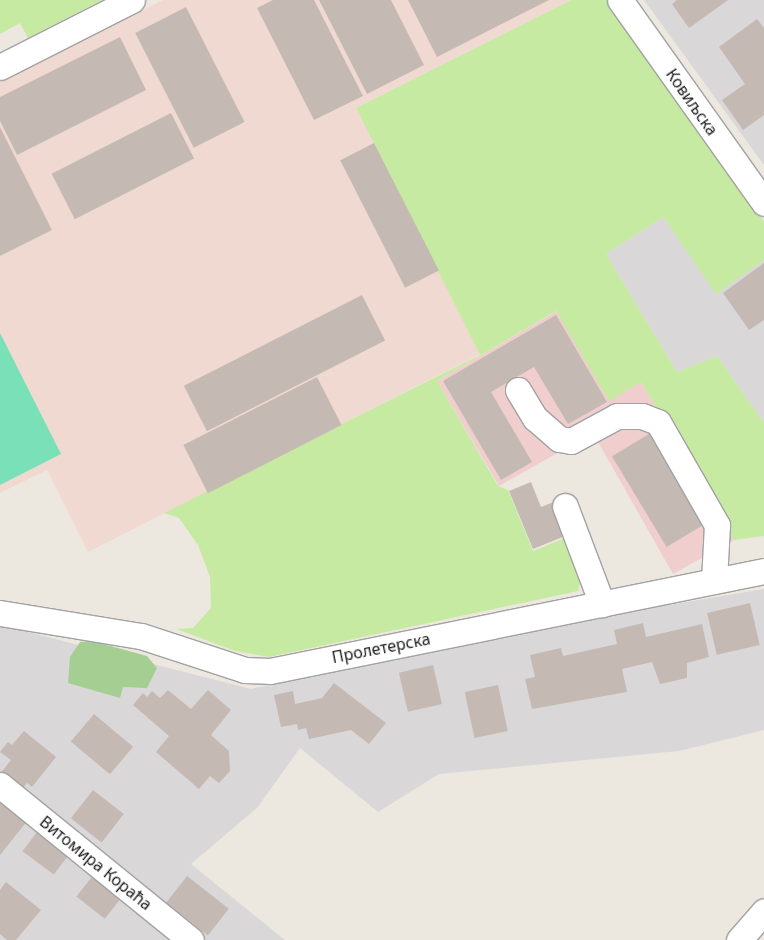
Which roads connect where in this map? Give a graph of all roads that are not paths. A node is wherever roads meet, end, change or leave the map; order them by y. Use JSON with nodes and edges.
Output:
{"nodes":[{"id":1,"x":132,"y":0,"type":"edge"},
{"id":2,"x":620,"y":0,"type":"edge"},
{"id":3,"x":0,"y":67,"type":"edge"},
{"id":4,"x":764,"y":203,"type":"edge"},
{"id":5,"x":518,"y":390,"type":"dead end"},
{"id":6,"x":565,"y":506,"type":"dead end"},
{"id":7,"x":764,"y":571,"type":"edge"},
{"id":8,"x":714,"y":581,"type":"junction"},
{"id":9,"x":602,"y":604,"type":"junction"},
{"id":10,"x":0,"y":613,"type":"edge"},
{"id":11,"x":0,"y":785,"type":"edge"},
{"id":12,"x":764,"y":911,"type":"edge"},
{"id":13,"x":191,"y":940,"type":"edge"},
{"id":14,"x":739,"y":940,"type":"edge"}],
"edges":[{"from":1,"to":3,"type":"street"},
{"from":2,"to":4,"type":"street","name":"Ковиљска"},
{"from":5,"to":8,"type":"street"},
{"from":6,"to":9,"type":"street"},
{"from":7,"to":8,"type":"street","name":"Пролетерска"},
{"from":8,"to":9,"type":"street","name":"Пролетерска"},
{"from":9,"to":10,"type":"street","name":"Пролетерска"},
{"from":11,"to":13,"type":"street","name":"Витомира Кораћа"},
{"from":12,"to":14,"type":"street"}]}
